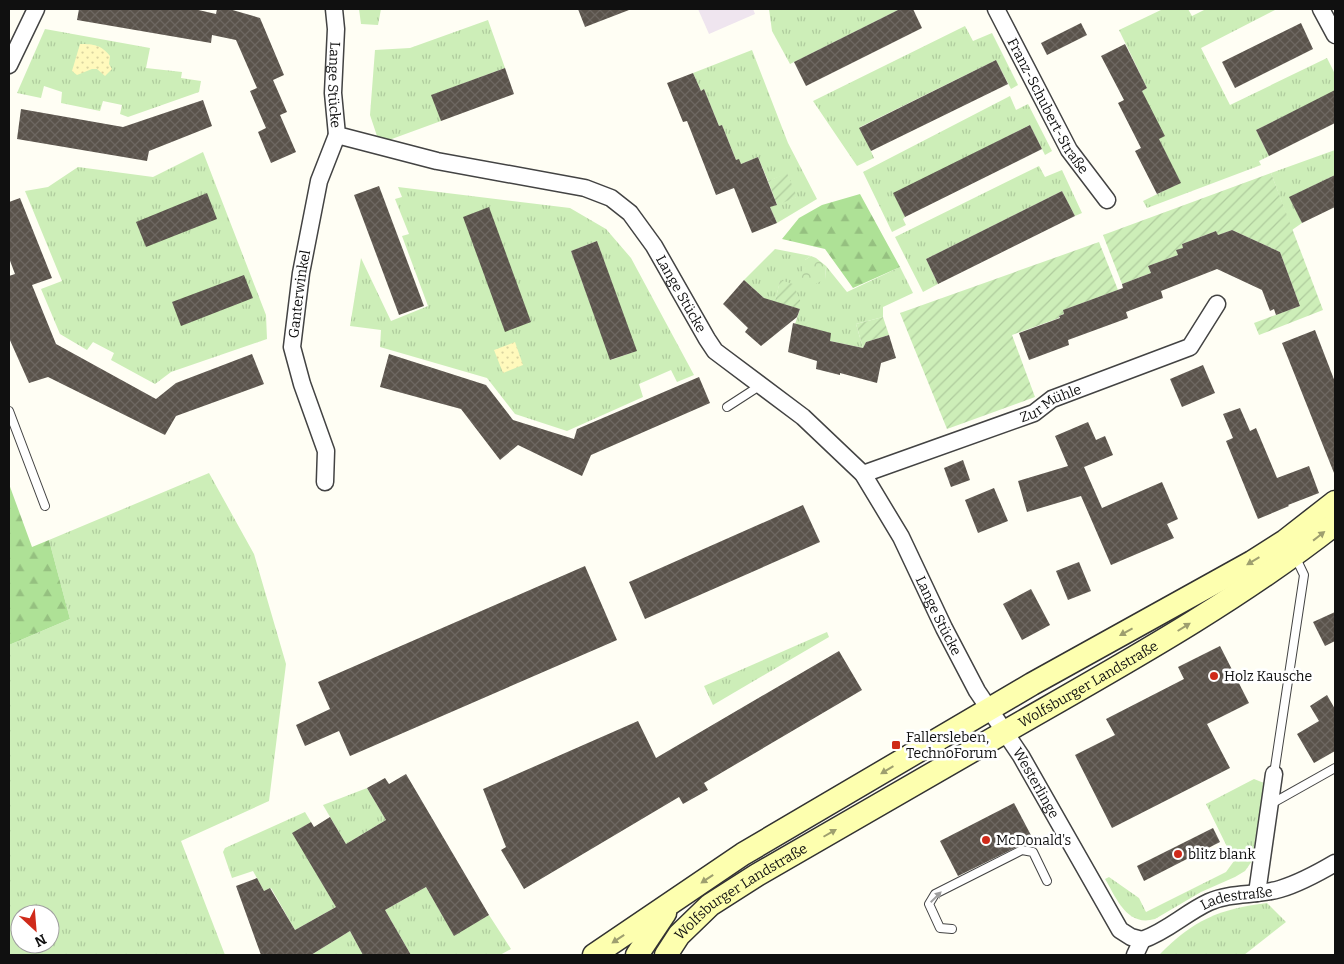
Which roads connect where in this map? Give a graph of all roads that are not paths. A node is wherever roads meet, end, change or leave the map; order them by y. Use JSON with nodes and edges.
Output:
{"nodes":[{"id":1,"x":36,"y":9,"type":"edge"},
{"id":2,"x":334,"y":9,"type":"edge"},
{"id":3,"x":996,"y":9,"type":"edge"},
{"id":4,"x":1321,"y":9,"type":"edge"},
{"id":5,"x":1335,"y":35,"type":"edge"},
{"id":6,"x":9,"y":65,"type":"edge"},
{"id":7,"x":338,"y":135,"type":"junction"},
{"id":8,"x":1107,"y":200,"type":"dead end"},
{"id":9,"x":1217,"y":304,"type":"dead end"},
{"id":10,"x":761,"y":385,"type":"junction"},
{"id":11,"x":727,"y":407,"type":"dead end"},
{"id":12,"x":9,"y":411,"type":"edge"},
{"id":13,"x":862,"y":474,"type":"junction"},
{"id":14,"x":325,"y":482,"type":"dead end"},
{"id":15,"x":1335,"y":502,"type":"edge"},
{"id":16,"x":45,"y":506,"type":"dead end"},
{"id":17,"x":1335,"y":524,"type":"edge"},
{"id":18,"x":1295,"y":556,"type":"junction"},
{"id":19,"x":989,"y":709,"type":"junction"},
{"id":20,"x":1004,"y":732,"type":"junction"},
{"id":21,"x":1335,"y":768,"type":"edge"},
{"id":22,"x":1274,"y":774,"type":"joint"},
{"id":23,"x":1269,"y":805,"type":"junction"},
{"id":24,"x":1335,"y":863,"type":"edge"},
{"id":25,"x":1047,"y":881,"type":"dead end"},
{"id":26,"x":1257,"y":893,"type":"junction"},
{"id":27,"x":671,"y":904,"type":"junction"},
{"id":28,"x":952,"y":929,"type":"dead end"},
{"id":29,"x":1142,"y":940,"type":"junction"},
{"id":30,"x":678,"y":945,"type":"edge"},
{"id":31,"x":594,"y":955,"type":"edge"},
{"id":32,"x":638,"y":955,"type":"edge"},
{"id":33,"x":666,"y":955,"type":"edge"},
{"id":34,"x":1135,"y":955,"type":"edge"}],
"edges":[{"from":1,"to":6,"type":"street"},
{"from":2,"to":7,"type":"street","name":"Lange Stücke"},
{"from":3,"to":8,"type":"street","name":"Franz-Schubert-Straße"},
{"from":4,"to":5,"type":"street"},
{"from":7,"to":10,"type":"street","name":"Lange Stücke"},
{"from":7,"to":14,"type":"street","name":"Ganterwinkel"},
{"from":9,"to":13,"type":"street","name":"Zur Mühle"},
{"from":10,"to":11,"type":"lane"},
{"from":10,"to":13,"type":"street","name":"Lange Stücke"},
{"from":12,"to":16,"type":"lane"},
{"from":13,"to":19,"type":"street","name":"Lange Stücke"},
{"from":15,"to":19,"type":"street","name":"Wolfsburger Landstraße","one_way":true},
{"from":18,"to":17,"type":"street","name":"Wolfsburger Landstraße","one_way":true},
{"from":20,"to":18,"type":"street","name":"Wolfsburger Landstraße","one_way":true},
{"from":18,"to":22,"type":"lane"},
{"from":19,"to":20,"type":"street","name":"Lange Stücke"},
{"from":19,"to":27,"type":"street","name":"Wolfsburger Landstraße","one_way":true},
{"from":20,"to":29,"type":"street","name":"Westerlinge"},
{"from":30,"to":20,"type":"street","name":"Wolfsburger Landstraße","one_way":true},
{"from":21,"to":23,"type":"lane"},
{"from":22,"to":23,"type":"street"},
{"from":23,"to":26,"type":"street"},
{"from":24,"to":26,"type":"street","name":"Ladestraße"},
{"from":28,"to":25,"type":"lane","one_way":true},
{"from":26,"to":29,"type":"street","name":"Ladestraße"},
{"from":27,"to":31,"type":"street","name":"Wolfsburger Landstraße","one_way":true},
{"from":27,"to":32,"type":"street","name":"Wolfsburger Landstraße"},
{"from":29,"to":34,"type":"street"},
{"from":30,"to":33,"type":"street","name":"Wolfsburger Landstraße"}]}
